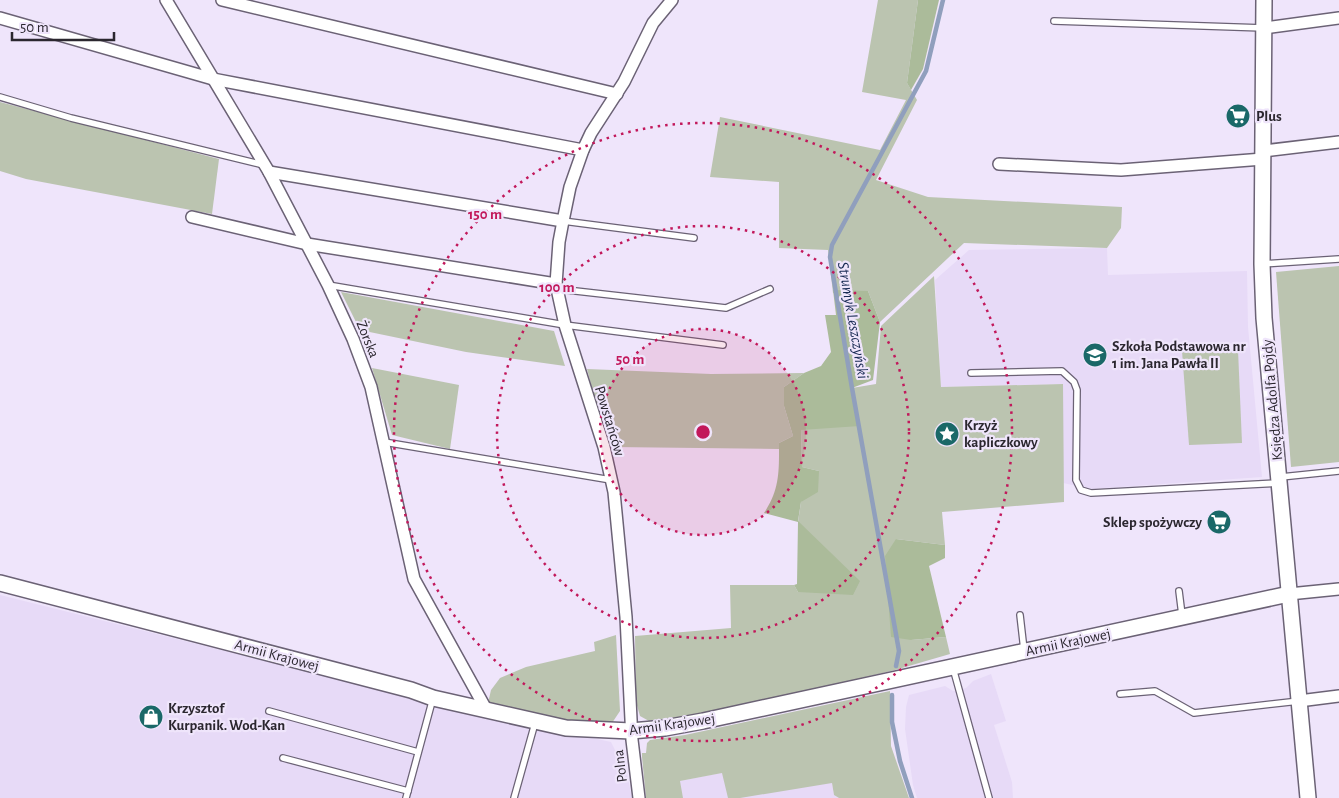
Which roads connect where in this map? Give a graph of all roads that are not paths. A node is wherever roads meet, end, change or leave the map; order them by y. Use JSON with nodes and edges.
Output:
{"nodes":[{"id":1,"x":166,"y":0,"type":"edge"},
{"id":2,"x":222,"y":0,"type":"edge"},
{"id":3,"x":672,"y":0,"type":"edge"},
{"id":4,"x":1264,"y":0,"type":"edge"},
{"id":5,"x":0,"y":18,"type":"edge"},
{"id":6,"x":1339,"y":18,"type":"edge"},
{"id":7,"x":1054,"y":21,"type":"dead end"},
{"id":8,"x":1264,"y":28,"type":"junction"},
{"id":9,"x":212,"y":79,"type":"junction"},
{"id":10,"x":617,"y":94,"type":"junction"},
{"id":11,"x":0,"y":97,"type":"edge"},
{"id":12,"x":1339,"y":142,"type":"edge"},
{"id":13,"x":582,"y":150,"type":"junction"},
{"id":14,"x":1263,"y":155,"type":"junction"},
{"id":15,"x":999,"y":164,"type":"dead end"},
{"id":16,"x":268,"y":169,"type":"junction"},
{"id":17,"x":192,"y":218,"type":"dead end"},
{"id":18,"x":563,"y":221,"type":"junction"},
{"id":19,"x":694,"y":238,"type":"dead end"},
{"id":20,"x":307,"y":244,"type":"junction"},
{"id":21,"x":1339,"y":259,"type":"edge"},
{"id":22,"x":1262,"y":264,"type":"junction"},
{"id":23,"x":328,"y":285,"type":"junction"},
{"id":24,"x":557,"y":286,"type":"junction"},
{"id":25,"x":770,"y":289,"type":"dead end"},
{"id":26,"x":565,"y":325,"type":"junction"},
{"id":27,"x":722,"y":345,"type":"dead end"},
{"id":28,"x":971,"y":373,"type":"dead end"},
{"id":29,"x":383,"y":442,"type":"junction"},
{"id":30,"x":1339,"y":471,"type":"edge"},
{"id":31,"x":611,"y":480,"type":"junction"},
{"id":32,"x":1279,"y":480,"type":"junction"},
{"id":33,"x":0,"y":583,"type":"edge"},
{"id":34,"x":1339,"y":589,"type":"edge"},
{"id":35,"x":1179,"y":592,"type":"dead end"},
{"id":36,"x":1289,"y":594,"type":"junction"},
{"id":37,"x":1020,"y":615,"type":"dead end"},
{"id":38,"x":1182,"y":617,"type":"junction"},
{"id":39,"x":1024,"y":652,"type":"junction"},
{"id":40,"x":953,"y":667,"type":"junction"},
{"id":41,"x":1120,"y":694,"type":"dead end"},
{"id":42,"x":1339,"y":696,"type":"edge"},
{"id":43,"x":433,"y":698,"type":"junction"},
{"id":44,"x":1299,"y":701,"type":"junction"},
{"id":45,"x":269,"y":711,"type":"dead end"},
{"id":46,"x":487,"y":711,"type":"junction"},
{"id":47,"x":536,"y":721,"type":"junction"},
{"id":48,"x":631,"y":731,"type":"junction"},
{"id":49,"x":418,"y":752,"type":"junction"},
{"id":50,"x":283,"y":758,"type":"dead end"},
{"id":51,"x":408,"y":791,"type":"junction"},
{"id":52,"x":406,"y":798,"type":"edge"},
{"id":53,"x":514,"y":798,"type":"edge"},
{"id":54,"x":639,"y":798,"type":"edge"},
{"id":55,"x":989,"y":798,"type":"edge"},
{"id":56,"x":1308,"y":798,"type":"edge"}],
"edges":[{"from":1,"to":9,"type":"street","name":"Żorska"},
{"from":2,"to":10,"type":"street"},
{"from":3,"to":10,"type":"street","name":"Powstańców"},
{"from":4,"to":8,"type":"street","name":"Księdza Adolfa Pojdy"},
{"from":5,"to":9,"type":"street"},
{"from":6,"to":8,"type":"street"},
{"from":7,"to":8,"type":"lane"},
{"from":8,"to":14,"type":"street","name":"Księdza Adolfa Pojdy"},
{"from":9,"to":13,"type":"street"},
{"from":9,"to":16,"type":"street","name":"Żorska"},
{"from":10,"to":13,"type":"street","name":"Powstańców"},
{"from":11,"to":16,"type":"lane"},
{"from":12,"to":14,"type":"street"},
{"from":13,"to":18,"type":"street","name":"Powstańców"},
{"from":14,"to":15,"type":"street"},
{"from":14,"to":22,"type":"street","name":"Księdza Adolfa Pojdy"},
{"from":16,"to":18,"type":"street"},
{"from":16,"to":20,"type":"street","name":"Żorska"},
{"from":17,"to":20,"type":"street"},
{"from":18,"to":19,"type":"lane"},
{"from":18,"to":24,"type":"street","name":"Powstańców"},
{"from":20,"to":23,"type":"street","name":"Żorska"},
{"from":20,"to":24,"type":"street"},
{"from":21,"to":22,"type":"lane"},
{"from":22,"to":32,"type":"street","name":"Księdza Adolfa Pojdy"},
{"from":23,"to":26,"type":"lane"},
{"from":23,"to":29,"type":"street","name":"Żorska"},
{"from":24,"to":25,"type":"lane"},
{"from":24,"to":26,"type":"street","name":"Powstańców"},
{"from":26,"to":27,"type":"lane"},
{"from":26,"to":31,"type":"street","name":"Powstańców"},
{"from":28,"to":32,"type":"lane"},
{"from":29,"to":31,"type":"lane"},
{"from":29,"to":46,"type":"street","name":"Żorska"},
{"from":30,"to":32,"type":"lane"},
{"from":31,"to":48,"type":"street","name":"Powstańców"},
{"from":32,"to":36,"type":"street","name":"Księdza Adolfa Pojdy"},
{"from":33,"to":43,"type":"street","name":"Armii Krajowej"},
{"from":34,"to":36,"type":"street"},
{"from":35,"to":38,"type":"lane"},
{"from":36,"to":38,"type":"street","name":"Armii Krajowej"},
{"from":36,"to":44,"type":"street","name":"Księdza Adolfa Pojdy"},
{"from":37,"to":39,"type":"lane"},
{"from":38,"to":39,"type":"street","name":"Armii Krajowej"},
{"from":39,"to":40,"type":"street","name":"Armii Krajowej"},
{"from":40,"to":48,"type":"street","name":"Armii Krajowej"},
{"from":40,"to":55,"type":"lane"},
{"from":41,"to":44,"type":"lane"},
{"from":42,"to":44,"type":"street"},
{"from":43,"to":46,"type":"street","name":"Armii Krajowej"},
{"from":43,"to":49,"type":"lane"},
{"from":44,"to":56,"type":"street","name":"Księdza Adolfa Pojdy"},
{"from":45,"to":49,"type":"lane"},
{"from":46,"to":47,"type":"street","name":"Armii Krajowej"},
{"from":47,"to":48,"type":"street","name":"Armii Krajowej"},
{"from":47,"to":53,"type":"lane"},
{"from":48,"to":54,"type":"street","name":"Polna"},
{"from":49,"to":51,"type":"lane"},
{"from":50,"to":51,"type":"lane"},
{"from":51,"to":52,"type":"lane"}]}
